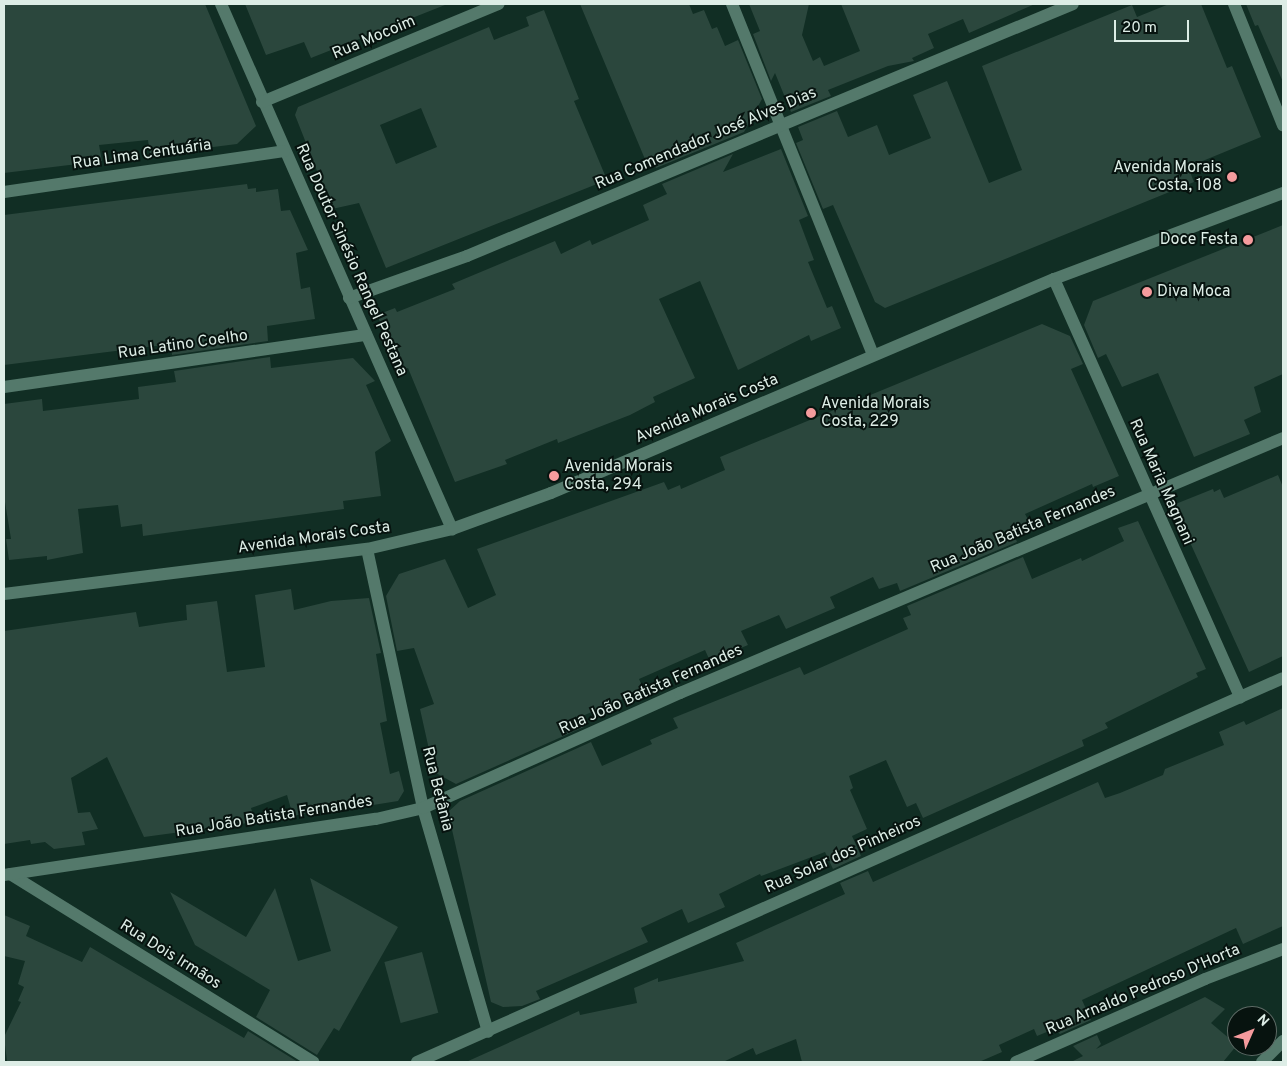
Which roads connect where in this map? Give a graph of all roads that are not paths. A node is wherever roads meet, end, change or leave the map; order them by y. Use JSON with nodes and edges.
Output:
{"nodes":[{"id":1,"x":221,"y":4,"type":"edge"},
{"id":2,"x":498,"y":4,"type":"edge"},
{"id":3,"x":732,"y":4,"type":"edge"},
{"id":4,"x":1074,"y":4,"type":"edge"},
{"id":5,"x":1234,"y":4,"type":"edge"},
{"id":6,"x":262,"y":102,"type":"junction"},
{"id":7,"x":783,"y":125,"type":"junction"},
{"id":8,"x":1283,"y":126,"type":"edge"},
{"id":9,"x":284,"y":151,"type":"junction"},
{"id":10,"x":4,"y":192,"type":"edge"},
{"id":11,"x":1283,"y":193,"type":"edge"},
{"id":12,"x":1054,"y":279,"type":"junction"},
{"id":13,"x":349,"y":298,"type":"junction"},
{"id":14,"x":366,"y":335,"type":"junction"},
{"id":15,"x":873,"y":355,"type":"junction"},
{"id":16,"x":4,"y":387,"type":"edge"},
{"id":17,"x":1283,"y":438,"type":"edge"},
{"id":18,"x":1149,"y":494,"type":"junction"},
{"id":19,"x":452,"y":530,"type":"junction"},
{"id":20,"x":367,"y":549,"type":"junction"},
{"id":21,"x":4,"y":594,"type":"edge"},
{"id":22,"x":1283,"y":678,"type":"edge"},
{"id":23,"x":1240,"y":697,"type":"junction"},
{"id":24,"x":424,"y":808,"type":"junction"},
{"id":25,"x":7,"y":875,"type":"edge"},
{"id":26,"x":1283,"y":949,"type":"edge"},
{"id":27,"x":488,"y":1032,"type":"junction"},
{"id":28,"x":1283,"y":1041,"type":"edge"},
{"id":29,"x":313,"y":1062,"type":"edge"},
{"id":30,"x":416,"y":1062,"type":"edge"},
{"id":31,"x":1016,"y":1062,"type":"edge"},
{"id":32,"x":1262,"y":1062,"type":"edge"}],
"edges":[{"from":1,"to":6,"type":"street","name":"Rua Doutor Sinésio Rangel Pestana"},
{"from":2,"to":6,"type":"street","name":"Rua Mocoim"},
{"from":3,"to":7,"type":"street"},
{"from":4,"to":7,"type":"street","name":"Rua Comendador José Alves Dias"},
{"from":5,"to":8,"type":"street"},
{"from":6,"to":9,"type":"street","name":"Rua Doutor Sinésio Rangel Pestana"},
{"from":7,"to":13,"type":"street","name":"Rua Comendador José Alves Dias"},
{"from":7,"to":15,"type":"street"},
{"from":9,"to":10,"type":"street","name":"Rua Lima Centuária"},
{"from":9,"to":13,"type":"street","name":"Rua Doutor Sinésio Rangel Pestana"},
{"from":11,"to":12,"type":"street","name":"Avenida Morais Costa"},
{"from":12,"to":15,"type":"street","name":"Avenida Morais Costa"},
{"from":12,"to":18,"type":"street","name":"Rua Maria Magnani"},
{"from":13,"to":14,"type":"street","name":"Rua Doutor Sinésio Rangel Pestana"},
{"from":14,"to":16,"type":"street","name":"Rua Latino Coelho"},
{"from":14,"to":19,"type":"street","name":"Rua Doutor Sinésio Rangel Pestana"},
{"from":15,"to":19,"type":"street","name":"Avenida Morais Costa"},
{"from":17,"to":18,"type":"street","name":"Rua João Batista Fernandes"},
{"from":18,"to":23,"type":"street","name":"Rua Maria Magnani"},
{"from":18,"to":24,"type":"street","name":"Rua João Batista Fernandes"},
{"from":19,"to":20,"type":"street","name":"Avenida Morais Costa"},
{"from":20,"to":21,"type":"street","name":"Avenida Morais Costa"},
{"from":20,"to":24,"type":"street","name":"Rua Betânia"},
{"from":22,"to":23,"type":"street","name":"Rua Solar dos Pinheiros"},
{"from":23,"to":27,"type":"street","name":"Rua Solar dos Pinheiros"},
{"from":24,"to":25,"type":"street","name":"Rua João Batista Fernandes"},
{"from":24,"to":27,"type":"street","name":"Rua Betânia"},
{"from":25,"to":29,"type":"street","name":"Rua Dois Irmãos"},
{"from":26,"to":31,"type":"street","name":"Rua Arnaldo Pedroso D'Horta"},
{"from":27,"to":30,"type":"street","name":"Rua Solar dos Pinheiros"},
{"from":28,"to":32,"type":"street"}]}
